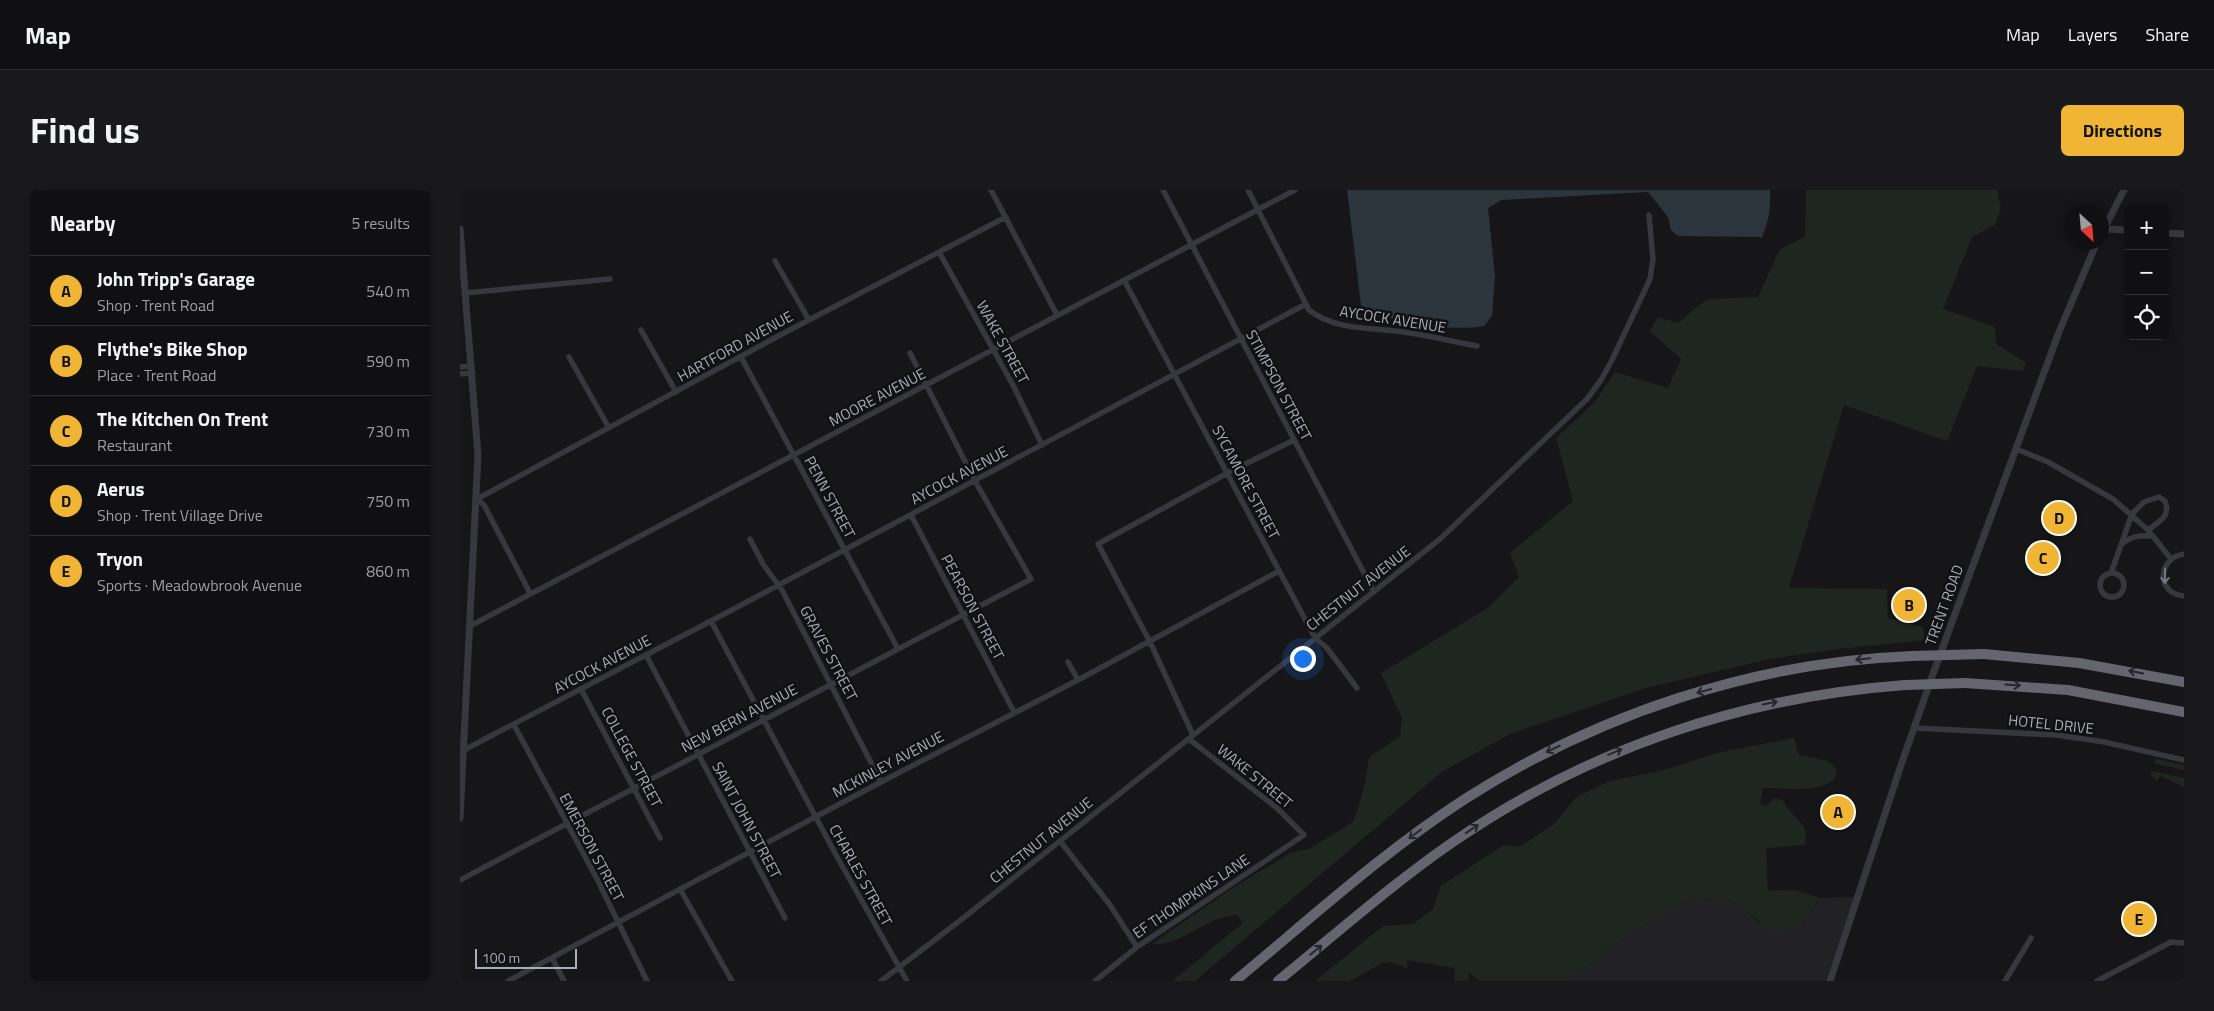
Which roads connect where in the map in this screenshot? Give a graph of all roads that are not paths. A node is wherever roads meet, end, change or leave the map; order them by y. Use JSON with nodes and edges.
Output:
{"nodes":[{"id":1,"x":991,"y":190,"type":"edge"},
{"id":2,"x":1163,"y":190,"type":"edge"},
{"id":3,"x":1248,"y":190,"type":"edge"},
{"id":4,"x":1295,"y":190,"type":"edge"},
{"id":5,"x":2124,"y":190,"type":"edge"},
{"id":6,"x":1258,"y":209,"type":"junction"},
{"id":7,"x":1649,"y":215,"type":"dead end"},
{"id":8,"x":1006,"y":217,"type":"junction"},
{"id":9,"x":2109,"y":219,"type":"edge"},
{"id":10,"x":460,"y":228,"type":"edge"},
{"id":11,"x":2124,"y":230,"type":"edge"},
{"id":12,"x":2109,"y":231,"type":"edge"},
{"id":13,"x":2169,"y":233,"type":"edge"},
{"id":14,"x":2184,"y":234,"type":"edge"},
{"id":15,"x":1191,"y":244,"type":"junction"},
{"id":16,"x":2094,"y":250,"type":"edge"},
{"id":17,"x":939,"y":252,"type":"junction"},
{"id":18,"x":775,"y":261,"type":"dead end"},
{"id":19,"x":610,"y":279,"type":"dead end"},
{"id":20,"x":1124,"y":280,"type":"junction"},
{"id":21,"x":466,"y":293,"type":"junction"},
{"id":22,"x":1306,"y":304,"type":"junction"},
{"id":23,"x":1057,"y":315,"type":"junction"},
{"id":24,"x":809,"y":320,"type":"junction"},
{"id":25,"x":641,"y":330,"type":"dead end"},
{"id":26,"x":1240,"y":340,"type":"junction"},
{"id":27,"x":1477,"y":346,"type":"dead end"},
{"id":28,"x":993,"y":350,"type":"junction"},
{"id":29,"x":910,"y":353,"type":"dead end"},
{"id":30,"x":569,"y":357,"type":"dead end"},
{"id":31,"x":741,"y":357,"type":"junction"},
{"id":32,"x":460,"y":367,"type":"edge"},
{"id":33,"x":473,"y":369,"type":"junction"},
{"id":34,"x":460,"y":374,"type":"edge"},
{"id":35,"x":1174,"y":375,"type":"junction"},
{"id":36,"x":927,"y":384,"type":"junction"},
{"id":37,"x":676,"y":392,"type":"junction"},
{"id":38,"x":609,"y":428,"type":"junction"},
{"id":39,"x":1294,"y":440,"type":"junction"},
{"id":40,"x":1042,"y":445,"type":"junction"},
{"id":41,"x":2016,"y":449,"type":"junction"},
{"id":42,"x":794,"y":455,"type":"junction"},
{"id":43,"x":1227,"y":473,"type":"junction"},
{"id":44,"x":975,"y":481,"type":"junction"},
{"id":45,"x":477,"y":499,"type":"junction"},
{"id":46,"x":2132,"y":514,"type":"junction"},
{"id":47,"x":910,"y":515,"type":"junction"},
{"id":48,"x":2148,"y":530,"type":"junction"},
{"id":49,"x":2152,"y":536,"type":"junction"},
{"id":50,"x":750,"y":539,"type":"dead end"},
{"id":51,"x":2121,"y":545,"type":"junction"},
{"id":52,"x":844,"y":550,"type":"junction"},
{"id":53,"x":2184,"y":554,"type":"edge"},
{"id":54,"x":2171,"y":558,"type":"junction"},
{"id":55,"x":1279,"y":571,"type":"junction"},
{"id":56,"x":2111,"y":573,"type":"junction"},
{"id":57,"x":778,"y":585,"type":"junction"},
{"id":58,"x":1374,"y":592,"type":"junction"},
{"id":59,"x":530,"y":593,"type":"junction"},
{"id":60,"x":2184,"y":596,"type":"edge"},
{"id":61,"x":963,"y":614,"type":"junction"},
{"id":62,"x":711,"y":622,"type":"junction"},
{"id":63,"x":470,"y":626,"type":"junction"},
{"id":64,"x":1315,"y":638,"type":"junction"},
{"id":65,"x":1150,"y":642,"type":"junction"},
{"id":66,"x":898,"y":649,"type":"junction"},
{"id":67,"x":646,"y":655,"type":"junction"},
{"id":68,"x":1068,"y":662,"type":"dead end"},
{"id":69,"x":1078,"y":680,"type":"junction"},
{"id":70,"x":2183,"y":682,"type":"edge"},
{"id":71,"x":832,"y":684,"type":"junction"},
{"id":72,"x":1357,"y":688,"type":"dead end"},
{"id":73,"x":581,"y":689,"type":"junction"},
{"id":74,"x":1014,"y":712,"type":"junction"},
{"id":75,"x":2184,"y":714,"type":"edge"},
{"id":76,"x":764,"y":719,"type":"junction"},
{"id":77,"x":514,"y":725,"type":"junction"},
{"id":78,"x":1914,"y":728,"type":"junction"},
{"id":79,"x":1191,"y":737,"type":"junction"},
{"id":80,"x":464,"y":750,"type":"junction"},
{"id":81,"x":698,"y":754,"type":"junction"},
{"id":82,"x":2184,"y":760,"type":"edge"},
{"id":83,"x":880,"y":782,"type":"junction"},
{"id":84,"x":635,"y":788,"type":"junction"},
{"id":85,"x":816,"y":817,"type":"junction"},
{"id":86,"x":460,"y":818,"type":"edge"},
{"id":87,"x":567,"y":824,"type":"junction"},
{"id":88,"x":1304,"y":835,"type":"joint"},
{"id":89,"x":660,"y":838,"type":"dead end"},
{"id":90,"x":1060,"y":842,"type":"junction"},
{"id":91,"x":750,"y":852,"type":"junction"},
{"id":92,"x":460,"y":880,"type":"edge"},
{"id":93,"x":680,"y":889,"type":"junction"},
{"id":94,"x":785,"y":918,"type":"dead end"},
{"id":95,"x":618,"y":922,"type":"junction"},
{"id":96,"x":2031,"y":938,"type":"dead end"},
{"id":97,"x":2184,"y":943,"type":"edge"},
{"id":98,"x":1137,"y":947,"type":"junction"},
{"id":99,"x":552,"y":958,"type":"junction"},
{"id":100,"x":898,"y":969,"type":"junction"},
{"id":101,"x":508,"y":981,"type":"edge"},
{"id":102,"x":564,"y":981,"type":"edge"},
{"id":103,"x":647,"y":981,"type":"edge"},
{"id":104,"x":732,"y":981,"type":"edge"},
{"id":105,"x":881,"y":981,"type":"edge"},
{"id":106,"x":907,"y":981,"type":"edge"},
{"id":107,"x":1095,"y":981,"type":"edge"},
{"id":108,"x":1235,"y":981,"type":"edge"},
{"id":109,"x":1278,"y":981,"type":"edge"},
{"id":110,"x":1830,"y":981,"type":"edge"},
{"id":111,"x":2005,"y":981,"type":"edge"},
{"id":112,"x":2097,"y":981,"type":"edge"}],
"edges":[{"from":1,"to":8,"type":"street"},
{"from":2,"to":15,"type":"street","name":"STIMPSON STREET"},
{"from":3,"to":6,"type":"street"},
{"from":4,"to":6,"type":"street","name":"MOORE AVENUE"},
{"from":5,"to":9,"type":"street"},
{"from":6,"to":15,"type":"street","name":"MOORE AVENUE"},
{"from":6,"to":22,"type":"street"},
{"from":7,"to":58,"type":"street","name":"CHESTNUT AVENUE"},
{"from":8,"to":17,"type":"street","name":"HARTFORD AVENUE"},
{"from":8,"to":23,"type":"street"},
{"from":10,"to":21,"type":"street"},
{"from":11,"to":12,"type":"street"},
{"from":13,"to":14,"type":"street"},
{"from":15,"to":20,"type":"street","name":"MOORE AVENUE"},
{"from":15,"to":26,"type":"street","name":"STIMPSON STREET"},
{"from":16,"to":41,"type":"street","name":"TRENT ROAD"},
{"from":17,"to":24,"type":"street","name":"HARTFORD AVENUE"},
{"from":17,"to":28,"type":"street","name":"WAKE STREET"},
{"from":18,"to":24,"type":"street"},
{"from":19,"to":21,"type":"street"},
{"from":20,"to":23,"type":"street","name":"MOORE AVENUE"},
{"from":20,"to":35,"type":"street","name":"SYCAMORE STREET"},
{"from":21,"to":33,"type":"street"},
{"from":22,"to":26,"type":"street","name":"AYCOCK AVENUE"},
{"from":22,"to":27,"type":"street","name":"AYCOCK AVENUE"},
{"from":23,"to":28,"type":"street","name":"MOORE AVENUE"},
{"from":24,"to":31,"type":"street","name":"HARTFORD AVENUE"},
{"from":25,"to":37,"type":"street"},
{"from":26,"to":35,"type":"street","name":"AYCOCK AVENUE"},
{"from":26,"to":39,"type":"street","name":"STIMPSON STREET"},
{"from":28,"to":36,"type":"street","name":"MOORE AVENUE"},
{"from":28,"to":40,"type":"street","name":"WAKE STREET"},
{"from":29,"to":36,"type":"street"},
{"from":30,"to":38,"type":"street"},
{"from":31,"to":37,"type":"street","name":"HARTFORD AVENUE"},
{"from":31,"to":42,"type":"street","name":"PENN STREET"},
{"from":32,"to":33,"type":"street"},
{"from":33,"to":34,"type":"street"},
{"from":33,"to":45,"type":"street"},
{"from":35,"to":40,"type":"street","name":"AYCOCK AVENUE"},
{"from":35,"to":43,"type":"street","name":"SYCAMORE STREET"},
{"from":36,"to":42,"type":"street","name":"MOORE AVENUE"},
{"from":36,"to":44,"type":"street"},
{"from":37,"to":38,"type":"street","name":"HARTFORD AVENUE"},
{"from":38,"to":45,"type":"street","name":"HARTFORD AVENUE"},
{"from":39,"to":43,"type":"street"},
{"from":39,"to":58,"type":"street","name":"STIMPSON STREET"},
{"from":40,"to":44,"type":"street","name":"AYCOCK AVENUE"},
{"from":41,"to":46,"type":"street"},
{"from":41,"to":78,"type":"street","name":"TRENT ROAD"},
{"from":42,"to":52,"type":"street","name":"PENN STREET"},
{"from":42,"to":59,"type":"street","name":"MOORE AVENUE"},
{"from":43,"to":55,"type":"street","name":"SYCAMORE STREET"},
{"from":43,"to":65,"type":"street","name":"WAKE STREET"},
{"from":44,"to":47,"type":"street","name":"AYCOCK AVENUE"},
{"from":44,"to":61,"type":"street","name":"NEW BERN AVENUE"},
{"from":45,"to":59,"type":"street"},
{"from":45,"to":63,"type":"street"},
{"from":46,"to":48,"type":"street"},
{"from":46,"to":48,"type":"street"},
{"from":46,"to":51,"type":"street"},
{"from":47,"to":52,"type":"street","name":"AYCOCK AVENUE"},
{"from":47,"to":61,"type":"street","name":"PEARSON STREET"},
{"from":48,"to":49,"type":"street"},
{"from":49,"to":51,"type":"street"},
{"from":49,"to":54,"type":"street"},
{"from":50,"to":57,"type":"street","name":"GRAVES STREET"},
{"from":51,"to":56,"type":"street"},
{"from":52,"to":57,"type":"street","name":"AYCOCK AVENUE"},
{"from":52,"to":66,"type":"street","name":"PENN STREET"},
{"from":53,"to":54,"type":"street"},
{"from":54,"to":60,"type":"street","one_way":true},
{"from":55,"to":64,"type":"street","name":"SYCAMORE STREET"},
{"from":55,"to":65,"type":"street","name":"MCKINLEY AVENUE"},
{"from":56,"to":56,"type":"street"},
{"from":57,"to":62,"type":"street","name":"AYCOCK AVENUE"},
{"from":57,"to":71,"type":"street","name":"GRAVES STREET"},
{"from":58,"to":64,"type":"street","name":"CHESTNUT AVENUE"},
{"from":59,"to":63,"type":"street","name":"MOORE AVENUE"},
{"from":61,"to":66,"type":"street","name":"NEW BERN AVENUE"},
{"from":61,"to":74,"type":"street","name":"PEARSON STREET"},
{"from":62,"to":67,"type":"street","name":"AYCOCK AVENUE"},
{"from":62,"to":76,"type":"street","name":"CHARLES STREET"},
{"from":63,"to":80,"type":"street"},
{"from":64,"to":72,"type":"street","name":"SYCAMORE STREET"},
{"from":64,"to":79,"type":"street","name":"CHESTNUT AVENUE"},
{"from":65,"to":69,"type":"street","name":"MCKINLEY AVENUE"},
{"from":65,"to":79,"type":"street","name":"WAKE STREET"},
{"from":66,"to":71,"type":"street","name":"NEW BERN AVENUE"},
{"from":67,"to":73,"type":"street","name":"AYCOCK AVENUE"},
{"from":67,"to":81,"type":"street","name":"SAINT JOHN STREET"},
{"from":68,"to":69,"type":"street"},
{"from":69,"to":74,"type":"street","name":"MCKINLEY AVENUE"},
{"from":70,"to":108,"type":"highway","one_way":true,"bridge":true},
{"from":71,"to":76,"type":"street","name":"NEW BERN AVENUE"},
{"from":71,"to":83,"type":"street","name":"GRAVES STREET"},
{"from":73,"to":77,"type":"street","name":"AYCOCK AVENUE"},
{"from":73,"to":84,"type":"street","name":"COLLEGE STREET"},
{"from":74,"to":83,"type":"street","name":"MCKINLEY AVENUE"},
{"from":109,"to":75,"type":"highway","one_way":true,"bridge":true},
{"from":76,"to":81,"type":"street","name":"NEW BERN AVENUE"},
{"from":76,"to":85,"type":"street","name":"CHARLES STREET"},
{"from":77,"to":80,"type":"street","name":"AYCOCK AVENUE"},
{"from":77,"to":87,"type":"street","name":"EMERSON STREET"},
{"from":78,"to":82,"type":"street","name":"HOTEL DRIVE"},
{"from":78,"to":110,"type":"street","name":"TRENT ROAD"},
{"from":79,"to":88,"type":"street","name":"WAKE STREET"},
{"from":79,"to":90,"type":"street","name":"CHESTNUT AVENUE"},
{"from":80,"to":86,"type":"street"},
{"from":81,"to":84,"type":"street","name":"NEW BERN AVENUE"},
{"from":81,"to":91,"type":"street","name":"SAINT JOHN STREET"},
{"from":83,"to":85,"type":"street","name":"MCKINLEY AVENUE"},
{"from":84,"to":87,"type":"street","name":"NEW BERN AVENUE"},
{"from":84,"to":89,"type":"street","name":"COLLEGE STREET"},
{"from":85,"to":91,"type":"street","name":"MCKINLEY AVENUE"},
{"from":85,"to":100,"type":"street","name":"CHARLES STREET"},
{"from":87,"to":92,"type":"street","name":"NEW BERN AVENUE"},
{"from":87,"to":95,"type":"street","name":"EMERSON STREET"},
{"from":88,"to":98,"type":"street","name":"EF THOMPKINS LANE"},
{"from":90,"to":98,"type":"street"},
{"from":90,"to":100,"type":"street","name":"CHESTNUT AVENUE"},
{"from":91,"to":93,"type":"street","name":"MCKINLEY AVENUE"},
{"from":91,"to":94,"type":"street","name":"SAINT JOHN STREET"},
{"from":93,"to":95,"type":"street","name":"MCKINLEY AVENUE"},
{"from":93,"to":104,"type":"street"},
{"from":95,"to":99,"type":"street","name":"MCKINLEY AVENUE"},
{"from":95,"to":103,"type":"street","name":"EMERSON STREET"},
{"from":96,"to":111,"type":"street"},
{"from":97,"to":112,"type":"street"},
{"from":98,"to":107,"type":"street","name":"EF THOMPKINS LANE"},
{"from":99,"to":101,"type":"street","name":"MCKINLEY AVENUE"},
{"from":99,"to":102,"type":"street"},
{"from":100,"to":105,"type":"street","name":"CHESTNUT AVENUE"},
{"from":100,"to":106,"type":"street","name":"CHARLES STREET"}]}
